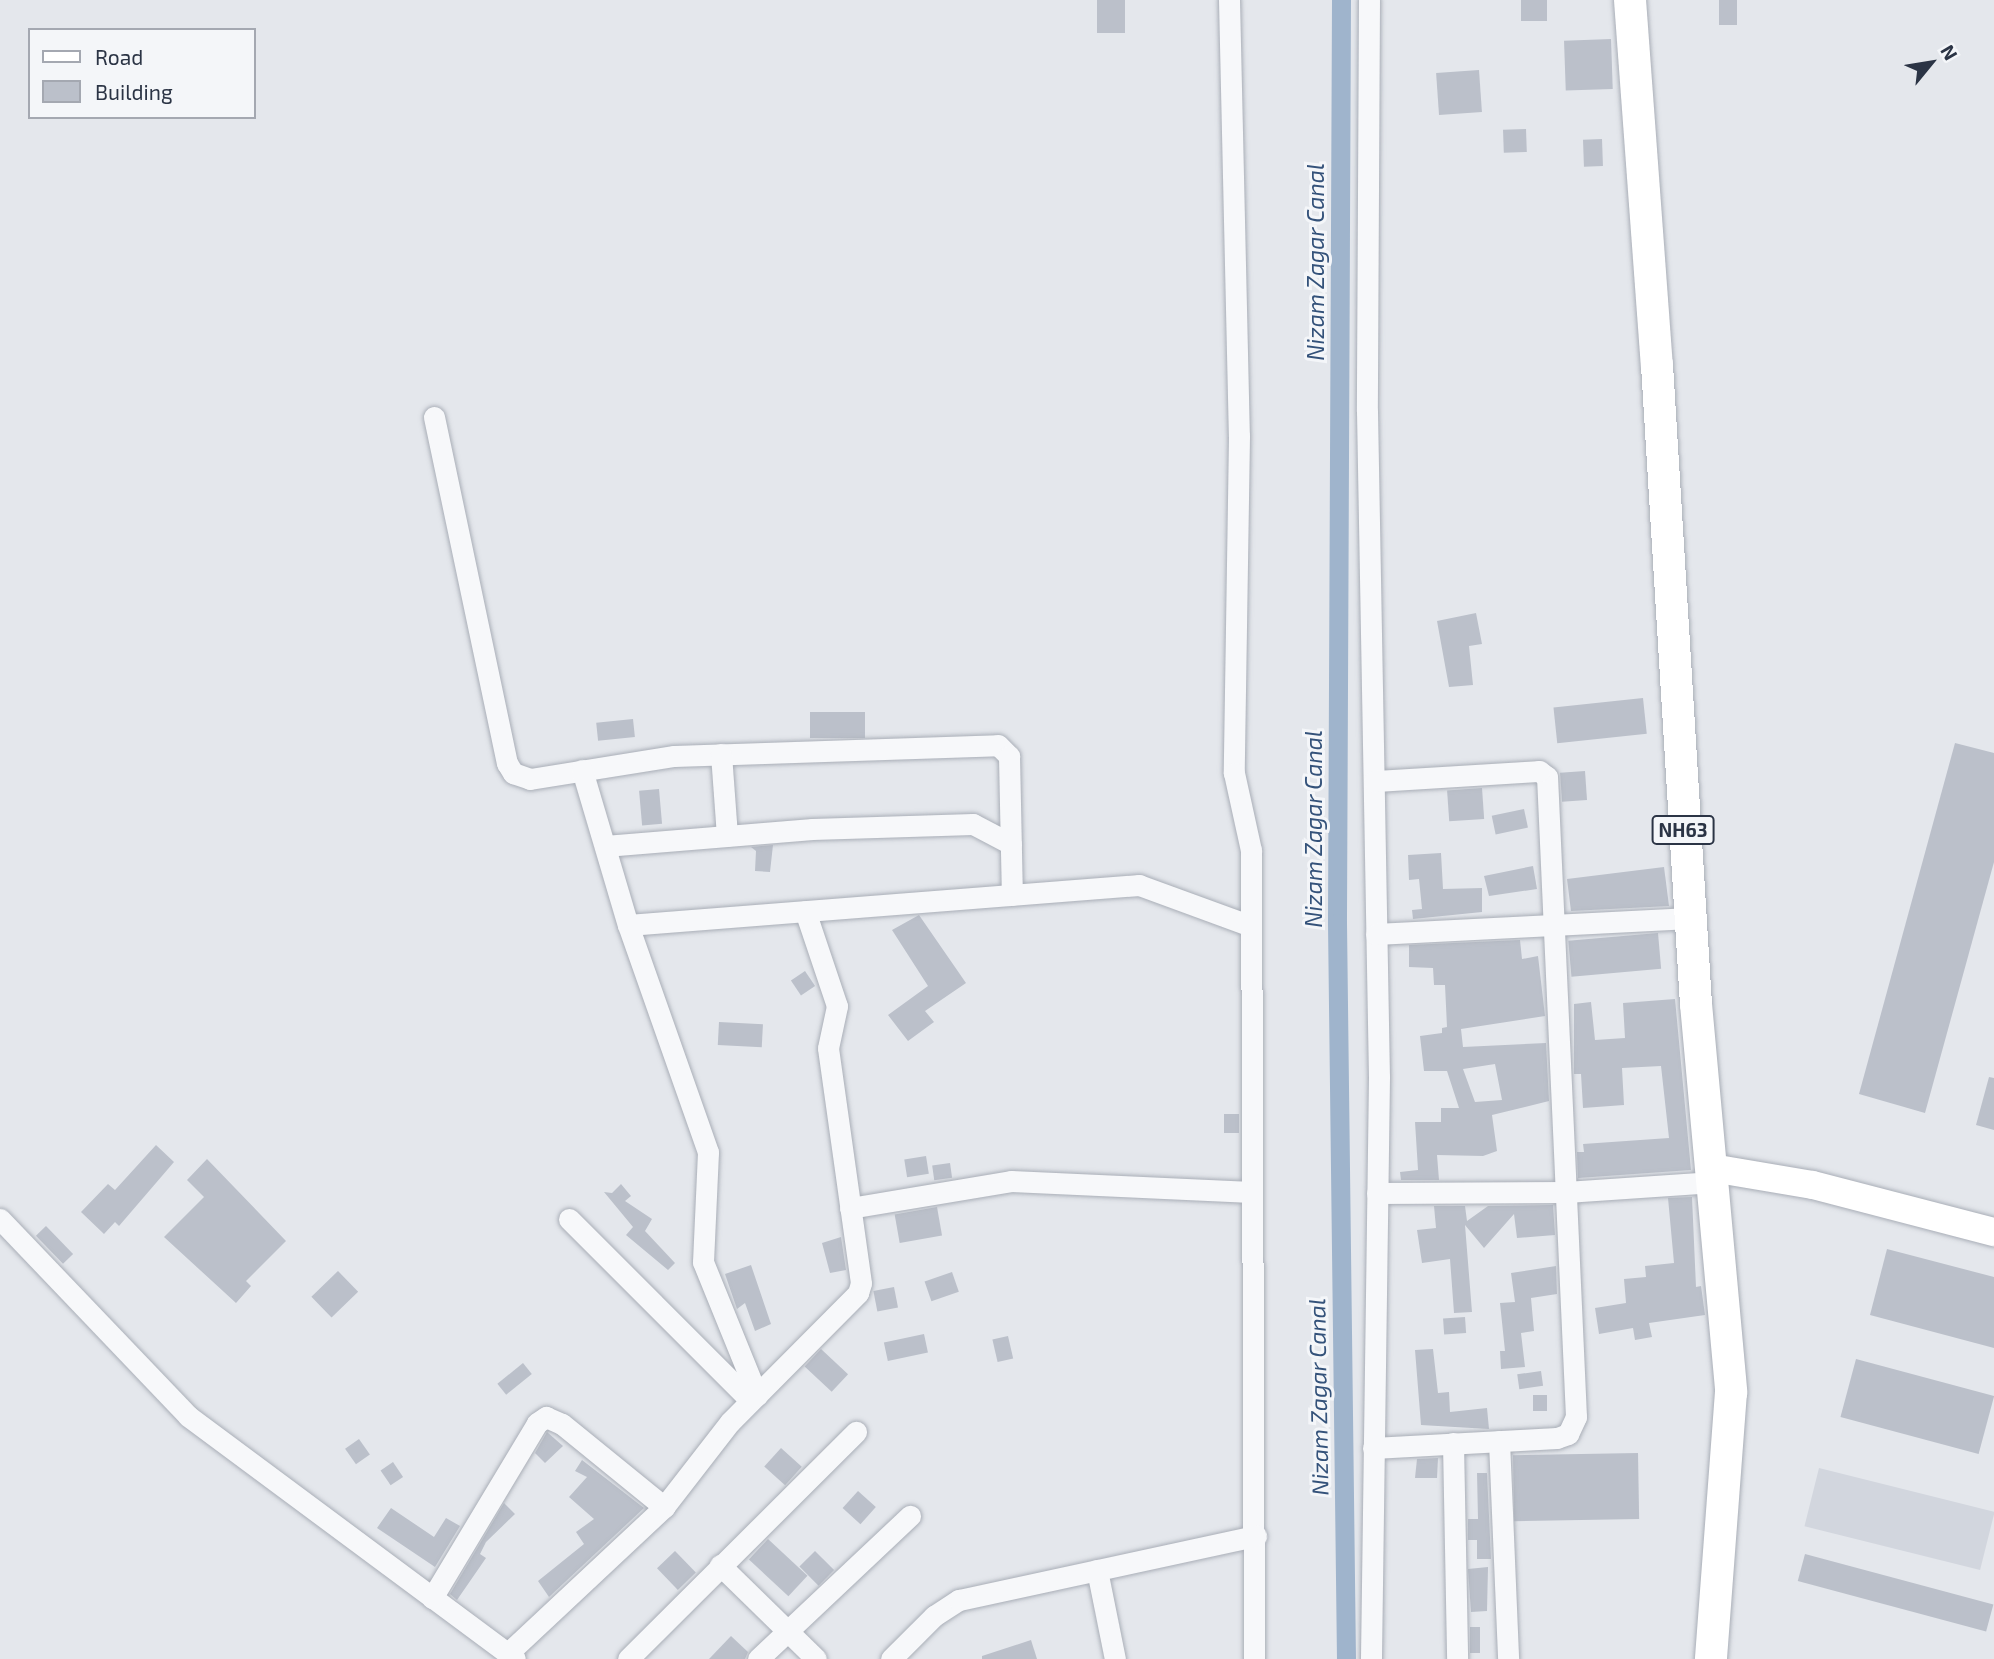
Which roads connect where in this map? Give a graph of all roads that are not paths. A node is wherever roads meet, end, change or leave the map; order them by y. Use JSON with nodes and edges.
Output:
{"nodes":[{"id":1,"x":1229,"y":0,"type":"edge"},
{"id":2,"x":1368,"y":0,"type":"edge"},
{"id":3,"x":1630,"y":0,"type":"edge"},
{"id":4,"x":433,"y":417,"type":"dead end"},
{"id":5,"x":721,"y":754,"type":"junction"},
{"id":6,"x":582,"y":770,"type":"junction"},
{"id":7,"x":1374,"y":781,"type":"junction"},
{"id":8,"x":727,"y":836,"type":"junction"},
{"id":9,"x":1011,"y":844,"type":"junction"},
{"id":10,"x":605,"y":846,"type":"junction"},
{"id":11,"x":1012,"y":895,"type":"junction"},
{"id":12,"x":805,"y":911,"type":"junction"},
{"id":13,"x":1690,"y":918,"type":"junction"},
{"id":14,"x":628,"y":925,"type":"junction"},
{"id":15,"x":1556,"y":925,"type":"junction"},
{"id":16,"x":1251,"y":926,"type":"junction"},
{"id":17,"x":1376,"y":934,"type":"junction"},
{"id":18,"x":1713,"y":1175,"type":"junction"},
{"id":19,"x":1252,"y":1192,"type":"junction"},
{"id":20,"x":1566,"y":1192,"type":"junction"},
{"id":21,"x":1377,"y":1193,"type":"junction"},
{"id":22,"x":850,"y":1208,"type":"junction"},
{"id":23,"x":0,"y":1219,"type":"edge"},
{"id":24,"x":569,"y":1219,"type":"dead end"},
{"id":25,"x":1994,"y":1232,"type":"edge"},
{"id":26,"x":754,"y":1398,"type":"junction"},
{"id":27,"x":856,"y":1432,"type":"dead end"},
{"id":28,"x":1499,"y":1441,"type":"junction"},
{"id":29,"x":1453,"y":1443,"type":"junction"},
{"id":30,"x":1373,"y":1448,"type":"junction"},
{"id":31,"x":664,"y":1507,"type":"junction"},
{"id":32,"x":910,"y":1516,"type":"dead end"},
{"id":33,"x":1256,"y":1536,"type":"junction"},
{"id":34,"x":720,"y":1565,"type":"junction"},
{"id":35,"x":1097,"y":1570,"type":"junction"},
{"id":36,"x":432,"y":1598,"type":"junction"},
{"id":37,"x":787,"y":1630,"type":"junction"},
{"id":38,"x":511,"y":1656,"type":"edge"},
{"id":39,"x":628,"y":1659,"type":"edge"},
{"id":40,"x":758,"y":1659,"type":"edge"},
{"id":41,"x":816,"y":1659,"type":"edge"},
{"id":42,"x":891,"y":1659,"type":"edge"},
{"id":43,"x":1115,"y":1659,"type":"edge"},
{"id":44,"x":1254,"y":1659,"type":"edge"},
{"id":45,"x":1371,"y":1659,"type":"edge"},
{"id":46,"x":1457,"y":1659,"type":"edge"},
{"id":47,"x":1508,"y":1659,"type":"edge"},
{"id":48,"x":1711,"y":1659,"type":"edge"}],
"edges":[{"from":1,"to":16,"type":"street"},
{"from":2,"to":7,"type":"street"},
{"from":3,"to":13,"type":"highway","number":"NH63"},
{"from":4,"to":6,"type":"street"},
{"from":5,"to":6,"type":"street"},
{"from":5,"to":8,"type":"street"},
{"from":5,"to":9,"type":"street"},
{"from":6,"to":10,"type":"street"},
{"from":7,"to":15,"type":"street"},
{"from":7,"to":17,"type":"street"},
{"from":8,"to":9,"type":"street"},
{"from":8,"to":10,"type":"street"},
{"from":9,"to":11,"type":"street"},
{"from":10,"to":14,"type":"street"},
{"from":11,"to":12,"type":"street"},
{"from":11,"to":16,"type":"street"},
{"from":12,"to":14,"type":"street"},
{"from":12,"to":22,"type":"street"},
{"from":13,"to":15,"type":"street"},
{"from":13,"to":18,"type":"highway","number":"NH63"},
{"from":14,"to":26,"type":"street"},
{"from":15,"to":17,"type":"street"},
{"from":15,"to":20,"type":"street"},
{"from":16,"to":19,"type":"street"},
{"from":17,"to":21,"type":"street"},
{"from":18,"to":20,"type":"street"},
{"from":18,"to":25,"type":"main road"},
{"from":18,"to":48,"type":"highway","number":"NH63"},
{"from":19,"to":22,"type":"street"},
{"from":19,"to":33,"type":"street"},
{"from":20,"to":21,"type":"street"},
{"from":20,"to":28,"type":"street"},
{"from":21,"to":30,"type":"street"},
{"from":22,"to":26,"type":"street"},
{"from":23,"to":36,"type":"street"},
{"from":24,"to":26,"type":"street"},
{"from":26,"to":31,"type":"street"},
{"from":27,"to":34,"type":"street"},
{"from":28,"to":29,"type":"street"},
{"from":28,"to":47,"type":"street"},
{"from":29,"to":30,"type":"street"},
{"from":29,"to":46,"type":"street"},
{"from":30,"to":45,"type":"street"},
{"from":31,"to":36,"type":"street"},
{"from":31,"to":38,"type":"street"},
{"from":32,"to":37,"type":"street"},
{"from":33,"to":35,"type":"street"},
{"from":33,"to":44,"type":"street"},
{"from":34,"to":37,"type":"street"},
{"from":34,"to":39,"type":"street"},
{"from":35,"to":42,"type":"street"},
{"from":35,"to":43,"type":"street"},
{"from":36,"to":38,"type":"street"},
{"from":37,"to":40,"type":"street"},
{"from":37,"to":41,"type":"street"}]}
